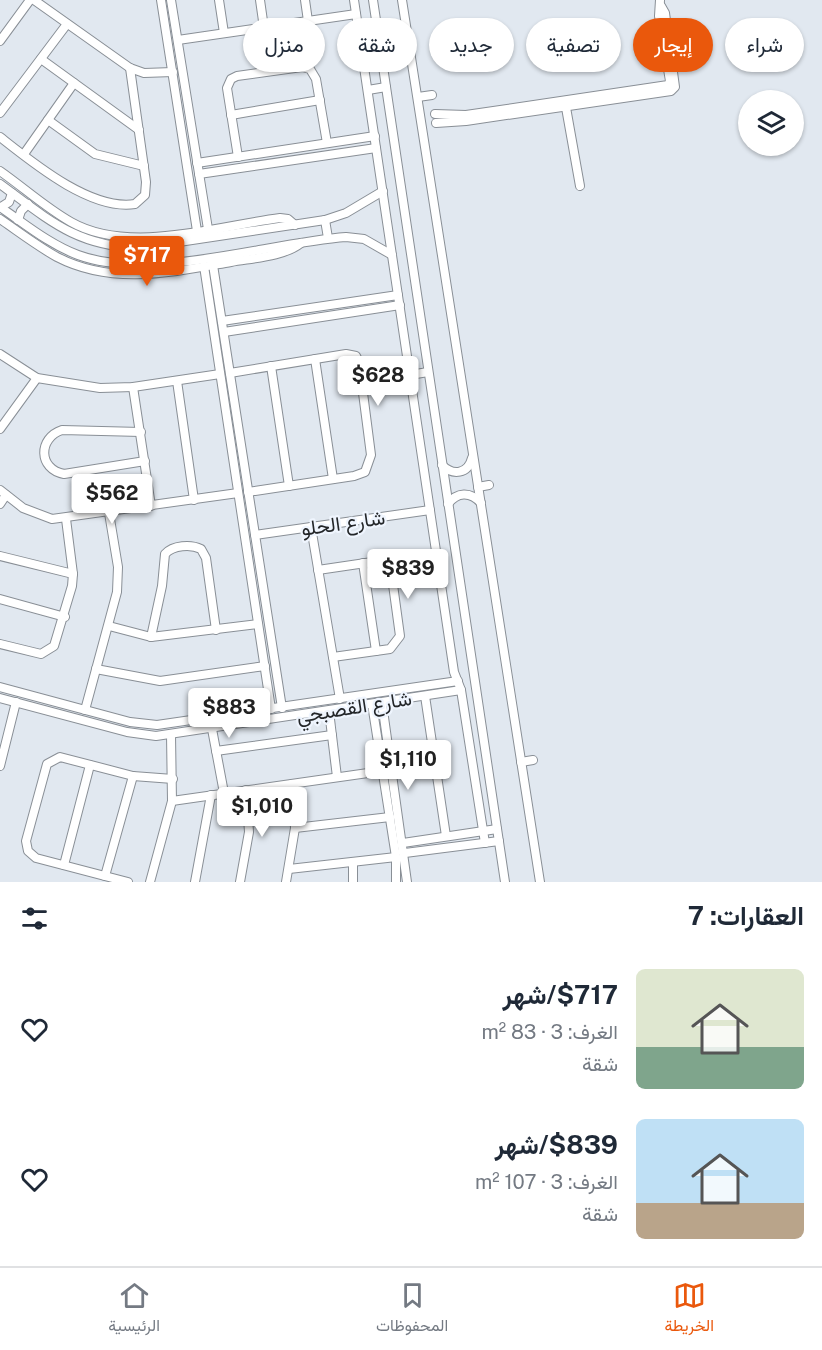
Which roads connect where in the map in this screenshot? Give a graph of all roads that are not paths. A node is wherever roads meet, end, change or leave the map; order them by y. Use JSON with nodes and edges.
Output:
{"nodes":[{"id":1,"x":32,"y":0,"type":"edge"},
{"id":2,"x":161,"y":0,"type":"edge"},
{"id":3,"x":171,"y":0,"type":"edge"},
{"id":4,"x":219,"y":0,"type":"edge"},
{"id":5,"x":261,"y":0,"type":"edge"},
{"id":6,"x":305,"y":0,"type":"edge"},
{"id":7,"x":354,"y":0,"type":"edge"},
{"id":8,"x":402,"y":0,"type":"edge"},
{"id":9,"x":375,"y":2,"type":"edge"},
{"id":10,"x":660,"y":3,"type":"edge"},
{"id":11,"x":356,"y":14,"type":"junction"},
{"id":12,"x":263,"y":18,"type":"edge"},
{"id":13,"x":308,"y":18,"type":"edge"},
{"id":14,"x":325,"y":19,"type":"edge"},
{"id":15,"x":67,"y":24,"type":"junction"},
{"id":16,"x":243,"y":31,"type":"edge"},
{"id":17,"x":224,"y":33,"type":"junction"},
{"id":18,"x":178,"y":40,"type":"junction"},
{"id":19,"x":0,"y":41,"type":"edge"},
{"id":20,"x":41,"y":59,"type":"junction"},
{"id":21,"x":130,"y":68,"type":"junction"},
{"id":22,"x":172,"y":72,"type":"junction"},
{"id":23,"x":74,"y":83,"type":"junction"},
{"id":24,"x":386,"y":87,"type":"junction"},
{"id":25,"x":368,"y":90,"type":"junction"},
{"id":26,"x":432,"y":95,"type":"dead end"},
{"id":27,"x":418,"y":97,"type":"junction"},
{"id":28,"x":320,"y":100,"type":"junction"},
{"id":29,"x":566,"y":104,"type":"junction"},
{"id":30,"x":189,"y":110,"type":"junction"},
{"id":31,"x":179,"y":111,"type":"junction"},
{"id":32,"x":0,"y":113,"type":"edge"},
{"id":33,"x":231,"y":115,"type":"junction"},
{"id":34,"x":436,"y":118,"type":"dead end"},
{"id":35,"x":48,"y":120,"type":"junction"},
{"id":36,"x":139,"y":130,"type":"junction"},
{"id":37,"x":375,"y":136,"type":"junction"},
{"id":38,"x":0,"y":137,"type":"edge"},
{"id":39,"x":327,"y":143,"type":"junction"},
{"id":40,"x":376,"y":148,"type":"junction"},
{"id":41,"x":24,"y":154,"type":"junction"},
{"id":42,"x":238,"y":157,"type":"junction"},
{"id":43,"x":197,"y":163,"type":"junction"},
{"id":44,"x":144,"y":166,"type":"junction"},
{"id":45,"x":0,"y":171,"type":"edge"},
{"id":46,"x":199,"y":174,"type":"junction"},
{"id":47,"x":0,"y":184,"type":"edge"},
{"id":48,"x":580,"y":186,"type":"dead end"},
{"id":49,"x":383,"y":191,"type":"junction"},
{"id":50,"x":12,"y":193,"type":"junction"},
{"id":51,"x":28,"y":204,"type":"junction"},
{"id":52,"x":0,"y":207,"type":"edge"},
{"id":53,"x":205,"y":212,"type":"junction"},
{"id":54,"x":195,"y":214,"type":"junction"},
{"id":55,"x":0,"y":219,"type":"edge"},
{"id":56,"x":18,"y":220,"type":"junction"},
{"id":57,"x":325,"y":220,"type":"junction"},
{"id":58,"x":295,"y":225,"type":"junction"},
{"id":59,"x":208,"y":229,"type":"junction"},
{"id":60,"x":197,"y":231,"type":"junction"},
{"id":61,"x":159,"y":236,"type":"junction"},
{"id":62,"x":328,"y":238,"type":"junction"},
{"id":63,"x":303,"y":242,"type":"junction"},
{"id":64,"x":62,"y":247,"type":"junction"},
{"id":65,"x":159,"y":247,"type":"junction"},
{"id":66,"x":392,"y":255,"type":"junction"},
{"id":67,"x":58,"y":257,"type":"junction"},
{"id":68,"x":165,"y":263,"type":"junction"},
{"id":69,"x":213,"y":265,"type":"junction"},
{"id":70,"x":204,"y":266,"type":"junction"},
{"id":71,"x":167,"y":273,"type":"junction"},
{"id":72,"x":216,"y":283,"type":"junction"},
{"id":73,"x":207,"y":284,"type":"junction"},
{"id":74,"x":398,"y":295,"type":"junction"},
{"id":75,"x":400,"y":305,"type":"junction"},
{"id":76,"x":222,"y":321,"type":"junction"},
{"id":77,"x":224,"y":332,"type":"junction"},
{"id":78,"x":0,"y":354,"type":"edge"},
{"id":79,"x":315,"y":359,"type":"junction"},
{"id":80,"x":271,"y":366,"type":"junction"},
{"id":81,"x":428,"y":372,"type":"junction"},
{"id":82,"x":230,"y":373,"type":"junction"},
{"id":83,"x":220,"y":374,"type":"junction"},
{"id":84,"x":410,"y":375,"type":"junction"},
{"id":85,"x":37,"y":378,"type":"junction"},
{"id":86,"x":177,"y":381,"type":"junction"},
{"id":87,"x":133,"y":387,"type":"junction"},
{"id":88,"x":0,"y":412,"type":"edge"},
{"id":89,"x":8,"y":418,"type":"junction"},
{"id":90,"x":0,"y":429,"type":"edge"},
{"id":91,"x":141,"y":432,"type":"junction"},
{"id":92,"x":240,"y":437,"type":"junction"},
{"id":93,"x":230,"y":439,"type":"junction"},
{"id":94,"x":472,"y":456,"type":"junction"},
{"id":95,"x":145,"y":461,"type":"junction"},
{"id":96,"x":442,"y":465,"type":"junction"},
{"id":97,"x":333,"y":479,"type":"junction"},
{"id":98,"x":489,"y":485,"type":"dead end"},
{"id":99,"x":289,"y":486,"type":"junction"},
{"id":100,"x":478,"y":487,"type":"junction"},
{"id":101,"x":3,"y":492,"type":"edge"},
{"id":102,"x":249,"y":492,"type":"junction"},
{"id":103,"x":238,"y":493,"type":"junction"},
{"id":104,"x":194,"y":500,"type":"junction"},
{"id":105,"x":480,"y":503,"type":"junction"},
{"id":106,"x":0,"y":504,"type":"edge"},
{"id":107,"x":448,"y":504,"type":"junction"},
{"id":108,"x":152,"y":506,"type":"junction"},
{"id":109,"x":430,"y":510,"type":"junction"},
{"id":110,"x":110,"y":513,"type":"junction"},
{"id":111,"x":66,"y":519,"type":"junction"},
{"id":112,"x":311,"y":527,"type":"junction"},
{"id":113,"x":255,"y":535,"type":"junction"},
{"id":114,"x":0,"y":556,"type":"edge"},
{"id":115,"x":363,"y":563,"type":"junction"},
{"id":116,"x":318,"y":570,"type":"junction"},
{"id":117,"x":73,"y":574,"type":"junction"},
{"id":118,"x":0,"y":599,"type":"edge"},
{"id":119,"x":65,"y":617,"type":"junction"},
{"id":120,"x":258,"y":624,"type":"junction"},
{"id":121,"x":109,"y":626,"type":"junction"},
{"id":122,"x":216,"y":630,"type":"junction"},
{"id":123,"x":152,"y":637,"type":"junction"},
{"id":124,"x":0,"y":644,"type":"edge"},
{"id":125,"x":376,"y":651,"type":"junction"},
{"id":126,"x":333,"y":657,"type":"junction"},
{"id":127,"x":265,"y":666,"type":"junction"},
{"id":128,"x":96,"y":669,"type":"junction"},
{"id":129,"x":458,"y":681,"type":"junction"},
{"id":130,"x":433,"y":684,"type":"junction"},
{"id":131,"x":0,"y":687,"type":"edge"},
{"id":132,"x":461,"y":690,"type":"junction"},
{"id":133,"x":280,"y":693,"type":"junction"},
{"id":134,"x":435,"y":694,"type":"junction"},
{"id":135,"x":269,"y":695,"type":"junction"},
{"id":136,"x":425,"y":696,"type":"junction"},
{"id":137,"x":0,"y":698,"type":"edge"},
{"id":138,"x":340,"y":699,"type":"junction"},
{"id":139,"x":16,"y":702,"type":"junction"},
{"id":140,"x":382,"y":703,"type":"junction"},
{"id":141,"x":372,"y":704,"type":"junction"},
{"id":142,"x":282,"y":708,"type":"junction"},
{"id":143,"x":85,"y":710,"type":"junction"},
{"id":144,"x":271,"y":710,"type":"junction"},
{"id":145,"x":329,"y":711,"type":"junction"},
{"id":146,"x":243,"y":714,"type":"junction"},
{"id":147,"x":244,"y":724,"type":"junction"},
{"id":148,"x":212,"y":729,"type":"junction"},
{"id":149,"x":171,"y":735,"type":"junction"},
{"id":150,"x":332,"y":735,"type":"junction"},
{"id":151,"x":3,"y":742,"type":"edge"},
{"id":152,"x":216,"y":751,"type":"junction"},
{"id":153,"x":533,"y":760,"type":"dead end"},
{"id":154,"x":521,"y":762,"type":"junction"},
{"id":155,"x":90,"y":765,"type":"junction"},
{"id":156,"x":0,"y":766,"type":"edge"},
{"id":157,"x":382,"y":771,"type":"junction"},
{"id":158,"x":133,"y":776,"type":"junction"},
{"id":159,"x":337,"y":777,"type":"junction"},
{"id":160,"x":173,"y":779,"type":"junction"},
{"id":161,"x":292,"y":784,"type":"junction"},
{"id":162,"x":246,"y":790,"type":"junction"},
{"id":163,"x":224,"y":794,"type":"junction"},
{"id":164,"x":211,"y":795,"type":"junction"},
{"id":165,"x":172,"y":801,"type":"junction"},
{"id":166,"x":390,"y":817,"type":"junction"},
{"id":167,"x":295,"y":828,"type":"junction"},
{"id":168,"x":497,"y":828,"type":"junction"},
{"id":169,"x":483,"y":831,"type":"junction"},
{"id":170,"x":446,"y":836,"type":"junction"},
{"id":171,"x":498,"y":841,"type":"junction"},
{"id":172,"x":403,"y":843,"type":"junction"},
{"id":173,"x":485,"y":843,"type":"junction"},
{"id":174,"x":405,"y":854,"type":"junction"},
{"id":175,"x":396,"y":856,"type":"junction"},
{"id":176,"x":353,"y":862,"type":"junction"},
{"id":177,"x":64,"y":865,"type":"junction"},
{"id":178,"x":289,"y":869,"type":"junction"},
{"id":179,"x":105,"y":876,"type":"junction"},
{"id":180,"x":128,"y":882,"type":"edge"},
{"id":181,"x":150,"y":882,"type":"edge"},
{"id":182,"x":195,"y":882,"type":"edge"},
{"id":183,"x":240,"y":882,"type":"edge"},
{"id":184,"x":286,"y":882,"type":"edge"},
{"id":185,"x":353,"y":882,"type":"edge"},
{"id":186,"x":396,"y":882,"type":"edge"},
{"id":187,"x":407,"y":882,"type":"edge"},
{"id":188,"x":505,"y":882,"type":"edge"},
{"id":189,"x":540,"y":882,"type":"edge"}],
"edges":[{"from":1,"to":15,"type":"street"},
{"from":1,"to":19,"type":"street"},
{"from":2,"to":22,"type":"street"},
{"from":3,"to":18,"type":"street"},
{"from":4,"to":17,"type":"street"},
{"from":5,"to":12,"type":"street"},
{"from":6,"to":13,"type":"street"},
{"from":7,"to":11,"type":"street"},
{"from":8,"to":27,"type":"street"},
{"from":9,"to":24,"type":"street"},
{"from":10,"to":29,"type":"street"},
{"from":11,"to":14,"type":"street"},
{"from":11,"to":25,"type":"street"},
{"from":15,"to":20,"type":"street"},
{"from":15,"to":21,"type":"street"},
{"from":16,"to":17,"type":"street"},
{"from":17,"to":18,"type":"street"},
{"from":18,"to":30,"type":"street"},
{"from":20,"to":23,"type":"street"},
{"from":20,"to":32,"type":"street"},
{"from":21,"to":22,"type":"street"},
{"from":21,"to":36,"type":"street"},
{"from":22,"to":31,"type":"street"},
{"from":23,"to":35,"type":"street"},
{"from":23,"to":36,"type":"street"},
{"from":24,"to":25,"type":"street"},
{"from":24,"to":81,"type":"street"},
{"from":25,"to":37,"type":"street"},
{"from":26,"to":27,"type":"street"},
{"from":27,"to":94,"type":"street"},
{"from":28,"to":33,"type":"street"},
{"from":28,"to":33,"type":"street"},
{"from":28,"to":39,"type":"street"},
{"from":29,"to":34,"type":"street"},
{"from":29,"to":48,"type":"street"},
{"from":30,"to":31,"type":"street"},
{"from":30,"to":43,"type":"street"},
{"from":31,"to":54,"type":"street"},
{"from":33,"to":42,"type":"street"},
{"from":35,"to":41,"type":"street"},
{"from":35,"to":44,"type":"street"},
{"from":36,"to":44,"type":"street"},
{"from":37,"to":39,"type":"street"},
{"from":37,"to":40,"type":"street"},
{"from":38,"to":41,"type":"street"},
{"from":39,"to":42,"type":"street"},
{"from":40,"to":46,"type":"street"},
{"from":40,"to":49,"type":"street"},
{"from":41,"to":44,"type":"street"},
{"from":42,"to":43,"type":"street"},
{"from":43,"to":46,"type":"street"},
{"from":45,"to":61,"type":"street"},
{"from":46,"to":53,"type":"street"},
{"from":47,"to":50,"type":"street"},
{"from":49,"to":57,"type":"street"},
{"from":49,"to":66,"type":"street"},
{"from":50,"to":51,"type":"street"},
{"from":50,"to":52,"type":"street"},
{"from":51,"to":56,"type":"street"},
{"from":51,"to":65,"type":"street"},
{"from":52,"to":56,"type":"street"},
{"from":53,"to":54,"type":"street"},
{"from":53,"to":59,"type":"street"},
{"from":54,"to":60,"type":"street"},
{"from":55,"to":67,"type":"street"},
{"from":56,"to":64,"type":"street"},
{"from":57,"to":58,"type":"street"},
{"from":57,"to":62,"type":"street"},
{"from":58,"to":59,"type":"street"},
{"from":58,"to":65,"type":"street"},
{"from":59,"to":60,"type":"street"},
{"from":60,"to":61,"type":"street"},
{"from":61,"to":65,"type":"street"},
{"from":62,"to":63,"type":"street"},
{"from":62,"to":66,"type":"street"},
{"from":63,"to":68,"type":"street"},
{"from":63,"to":69,"type":"street"},
{"from":64,"to":67,"type":"street"},
{"from":64,"to":68,"type":"street"},
{"from":66,"to":74,"type":"street"},
{"from":67,"to":71,"type":"street"},
{"from":68,"to":71,"type":"street"},
{"from":69,"to":70,"type":"street"},
{"from":69,"to":72,"type":"street"},
{"from":70,"to":71,"type":"street"},
{"from":70,"to":73,"type":"street"},
{"from":72,"to":73,"type":"street"},
{"from":72,"to":76,"type":"street"},
{"from":73,"to":83,"type":"street"},
{"from":74,"to":75,"type":"street"},
{"from":74,"to":76,"type":"street"},
{"from":75,"to":77,"type":"street"},
{"from":75,"to":84,"type":"street"},
{"from":76,"to":77,"type":"street"},
{"from":77,"to":82,"type":"street"},
{"from":78,"to":85,"type":"street"},
{"from":79,"to":80,"type":"street"},
{"from":79,"to":97,"type":"street"},
{"from":79,"to":97,"type":"street"},
{"from":80,"to":82,"type":"street"},
{"from":80,"to":99,"type":"street"},
{"from":81,"to":84,"type":"street"},
{"from":81,"to":96,"type":"street"},
{"from":82,"to":92,"type":"street"},
{"from":83,"to":86,"type":"street"},
{"from":83,"to":93,"type":"street"},
{"from":84,"to":109,"type":"street"},
{"from":85,"to":87,"type":"street"},
{"from":85,"to":89,"type":"street"},
{"from":86,"to":87,"type":"street"},
{"from":86,"to":104,"type":"street"},
{"from":87,"to":91,"type":"street"},
{"from":88,"to":89,"type":"street"},
{"from":89,"to":90,"type":"street"},
{"from":91,"to":95,"type":"street"},
{"from":91,"to":95,"type":"street"},
{"from":92,"to":93,"type":"street"},
{"from":92,"to":102,"type":"street"},
{"from":93,"to":103,"type":"street"},
{"from":94,"to":96,"type":"street"},
{"from":94,"to":100,"type":"street"},
{"from":95,"to":108,"type":"street"},
{"from":96,"to":107,"type":"street"},
{"from":97,"to":99,"type":"street"},
{"from":98,"to":100,"type":"street"},
{"from":99,"to":102,"type":"street"},
{"from":100,"to":105,"type":"street"},
{"from":101,"to":106,"type":"street"},
{"from":101,"to":111,"type":"street"},
{"from":102,"to":113,"type":"street"},
{"from":103,"to":104,"type":"street"},
{"from":103,"to":120,"type":"street"},
{"from":104,"to":108,"type":"street"},
{"from":105,"to":107,"type":"street"},
{"from":105,"to":154,"type":"street"},
{"from":107,"to":168,"type":"street"},
{"from":108,"to":110,"type":"street"},
{"from":109,"to":112,"type":"street","name":"شارع الحلو"},
{"from":109,"to":129,"type":"street"},
{"from":110,"to":111,"type":"street"},
{"from":110,"to":121,"type":"street"},
{"from":111,"to":117,"type":"street"},
{"from":112,"to":113,"type":"street","name":"شارع الحلو"},
{"from":112,"to":116,"type":"street"},
{"from":113,"to":133,"type":"street"},
{"from":114,"to":117,"type":"street"},
{"from":115,"to":116,"type":"street"},
{"from":115,"to":125,"type":"street"},
{"from":115,"to":125,"type":"street"},
{"from":116,"to":126,"type":"street"},
{"from":117,"to":119,"type":"street"},
{"from":118,"to":119,"type":"street"},
{"from":119,"to":124,"type":"street"},
{"from":120,"to":122,"type":"street"},
{"from":120,"to":127,"type":"street"},
{"from":121,"to":123,"type":"street"},
{"from":121,"to":128,"type":"street"},
{"from":122,"to":123,"type":"street"},
{"from":122,"to":123,"type":"street"},
{"from":125,"to":126,"type":"street"},
{"from":126,"to":138,"type":"street"},
{"from":127,"to":128,"type":"street"},
{"from":127,"to":135,"type":"street"},
{"from":128,"to":143,"type":"street"},
{"from":129,"to":130,"type":"street","name":"شارع القصبجي"},
{"from":129,"to":132,"type":"street"},
{"from":130,"to":134,"type":"street"},
{"from":130,"to":138,"type":"street","name":"شارع القصبجي"},
{"from":131,"to":143,"type":"street","name":"شارع القصبجي"},
{"from":132,"to":134,"type":"street","name":"شارع القصبجي"},
{"from":132,"to":169,"type":"street"},
{"from":133,"to":135,"type":"street"},
{"from":133,"to":142,"type":"street"},
{"from":134,"to":136,"type":"street","name":"شارع القصبجي"},
{"from":135,"to":144,"type":"street"},
{"from":136,"to":140,"type":"street","name":"شارع القصبجي"},
{"from":136,"to":170,"type":"street"},
{"from":137,"to":139,"type":"street","name":"شارع القصبجي"},
{"from":138,"to":142,"type":"street","name":"شارع القصبجي"},
{"from":139,"to":149,"type":"street","name":"شارع القصبجي"},
{"from":139,"to":151,"type":"street"},
{"from":140,"to":141,"type":"street","name":"شارع القصبجي"},
{"from":140,"to":172,"type":"street"},
{"from":141,"to":145,"type":"street","name":"شارع القصبجي"},
{"from":141,"to":157,"type":"street"},
{"from":142,"to":144,"type":"street","name":"شارع القصبجي"},
{"from":143,"to":146,"type":"street","name":"شارع القصبجي"},
{"from":144,"to":146,"type":"street","name":"شارع القصبجي"},
{"from":145,"to":147,"type":"street","name":"شارع القصبجي"},
{"from":145,"to":150,"type":"street"},
{"from":146,"to":147,"type":"street"},
{"from":147,"to":148,"type":"street","name":"شارع القصبجي"},
{"from":148,"to":149,"type":"street","name":"شارع القصبجي"},
{"from":148,"to":152,"type":"street"},
{"from":149,"to":160,"type":"street"},
{"from":150,"to":152,"type":"street"},
{"from":150,"to":159,"type":"street"},
{"from":151,"to":156,"type":"street"},
{"from":152,"to":163,"type":"street"},
{"from":153,"to":154,"type":"street"},
{"from":154,"to":189,"type":"street"},
{"from":155,"to":158,"type":"street"},
{"from":155,"to":177,"type":"street"},
{"from":155,"to":177,"type":"street"},
{"from":157,"to":159,"type":"street"},
{"from":157,"to":166,"type":"street"},
{"from":158,"to":160,"type":"street"},
{"from":158,"to":179,"type":"street"},
{"from":159,"to":161,"type":"street"},
{"from":160,"to":165,"type":"street"},
{"from":161,"to":162,"type":"street"},
{"from":161,"to":167,"type":"street"},
{"from":162,"to":163,"type":"street"},
{"from":162,"to":183,"type":"street"},
{"from":163,"to":164,"type":"street"},
{"from":164,"to":165,"type":"street"},
{"from":164,"to":182,"type":"street"},
{"from":165,"to":181,"type":"street"},
{"from":166,"to":167,"type":"street"},
{"from":166,"to":175,"type":"street"},
{"from":167,"to":178,"type":"street"},
{"from":168,"to":169,"type":"street"},
{"from":168,"to":171,"type":"street"},
{"from":169,"to":170,"type":"street"},
{"from":169,"to":173,"type":"street"},
{"from":170,"to":172,"type":"street"},
{"from":171,"to":173,"type":"street"},
{"from":171,"to":188,"type":"street"},
{"from":172,"to":174,"type":"street"},
{"from":173,"to":174,"type":"street"},
{"from":174,"to":187,"type":"street"},
{"from":175,"to":176,"type":"street"},
{"from":175,"to":186,"type":"street"},
{"from":176,"to":178,"type":"street"},
{"from":176,"to":185,"type":"street"},
{"from":177,"to":179,"type":"street"},
{"from":178,"to":184,"type":"street"},
{"from":179,"to":180,"type":"street"}]}
